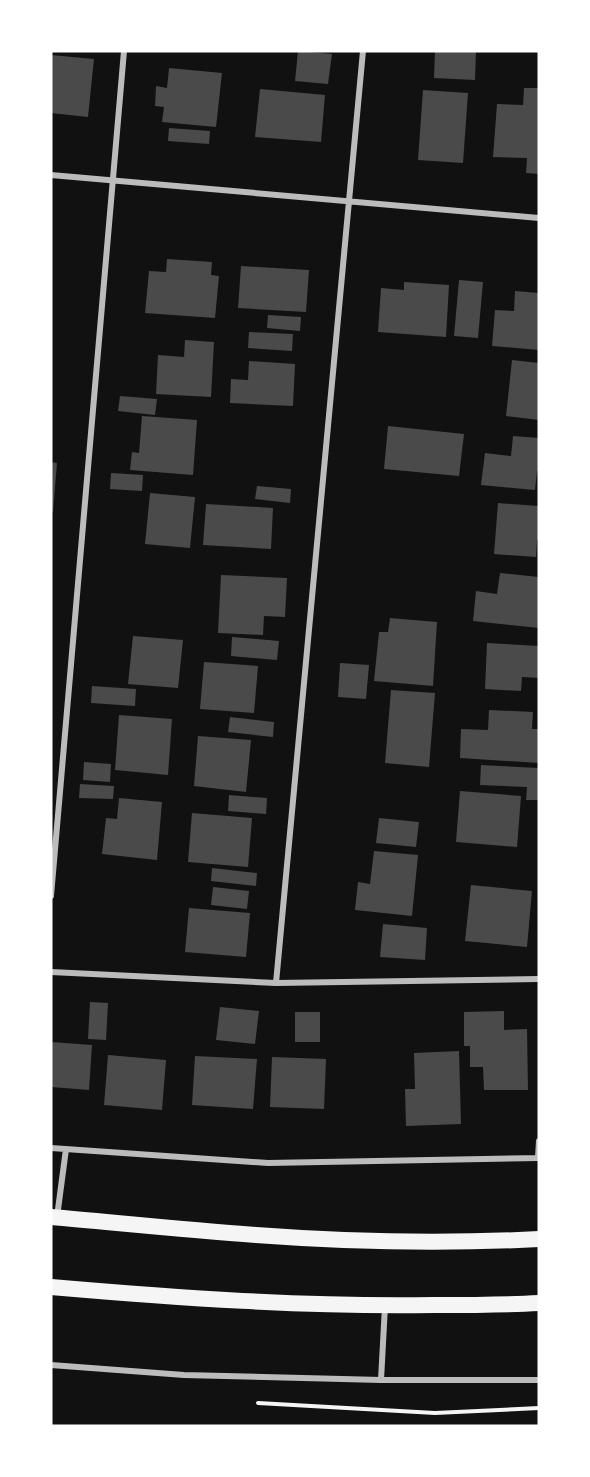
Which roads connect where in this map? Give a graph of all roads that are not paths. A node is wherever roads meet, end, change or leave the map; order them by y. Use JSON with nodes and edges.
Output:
{"nodes":[{"id":1,"x":124,"y":51,"type":"edge"},
{"id":2,"x":363,"y":51,"type":"edge"},
{"id":3,"x":51,"y":175,"type":"edge"},
{"id":4,"x":112,"y":180,"type":"junction"},
{"id":5,"x":350,"y":201,"type":"junction"},
{"id":6,"x":539,"y":218,"type":"edge"},
{"id":7,"x":51,"y":896,"type":"edge"},
{"id":8,"x":51,"y":972,"type":"edge"},
{"id":9,"x":539,"y":979,"type":"edge"},
{"id":10,"x":276,"y":983,"type":"junction"},
{"id":11,"x":539,"y":1141,"type":"edge"},
{"id":12,"x":51,"y":1148,"type":"edge"},
{"id":13,"x":66,"y":1149,"type":"junction"},
{"id":14,"x":538,"y":1158,"type":"edge"},
{"id":15,"x":54,"y":1217,"type":"edge"},
{"id":16,"x":539,"y":1239,"type":"edge"},
{"id":17,"x":51,"y":1287,"type":"edge"},
{"id":18,"x":539,"y":1303,"type":"edge"},
{"id":19,"x":385,"y":1306,"type":"junction"},
{"id":20,"x":51,"y":1365,"type":"edge"},
{"id":21,"x":381,"y":1380,"type":"junction"},
{"id":22,"x":539,"y":1380,"type":"edge"}],
"edges":[{"from":1,"to":4,"type":"street"},
{"from":2,"to":5,"type":"street"},
{"from":3,"to":4,"type":"street"},
{"from":4,"to":5,"type":"street"},
{"from":4,"to":7,"type":"street"},
{"from":5,"to":6,"type":"street"},
{"from":5,"to":10,"type":"street"},
{"from":8,"to":10,"type":"street"},
{"from":9,"to":10,"type":"street"},
{"from":11,"to":14,"type":"street"},
{"from":12,"to":13,"type":"street"},
{"from":13,"to":14,"type":"street"},
{"from":13,"to":15,"type":"street"},
{"from":15,"to":16,"type":"highway"},
{"from":17,"to":19,"type":"highway"},
{"from":18,"to":19,"type":"highway"},
{"from":19,"to":21,"type":"street"},
{"from":20,"to":21,"type":"street"},
{"from":21,"to":22,"type":"street"}]}
